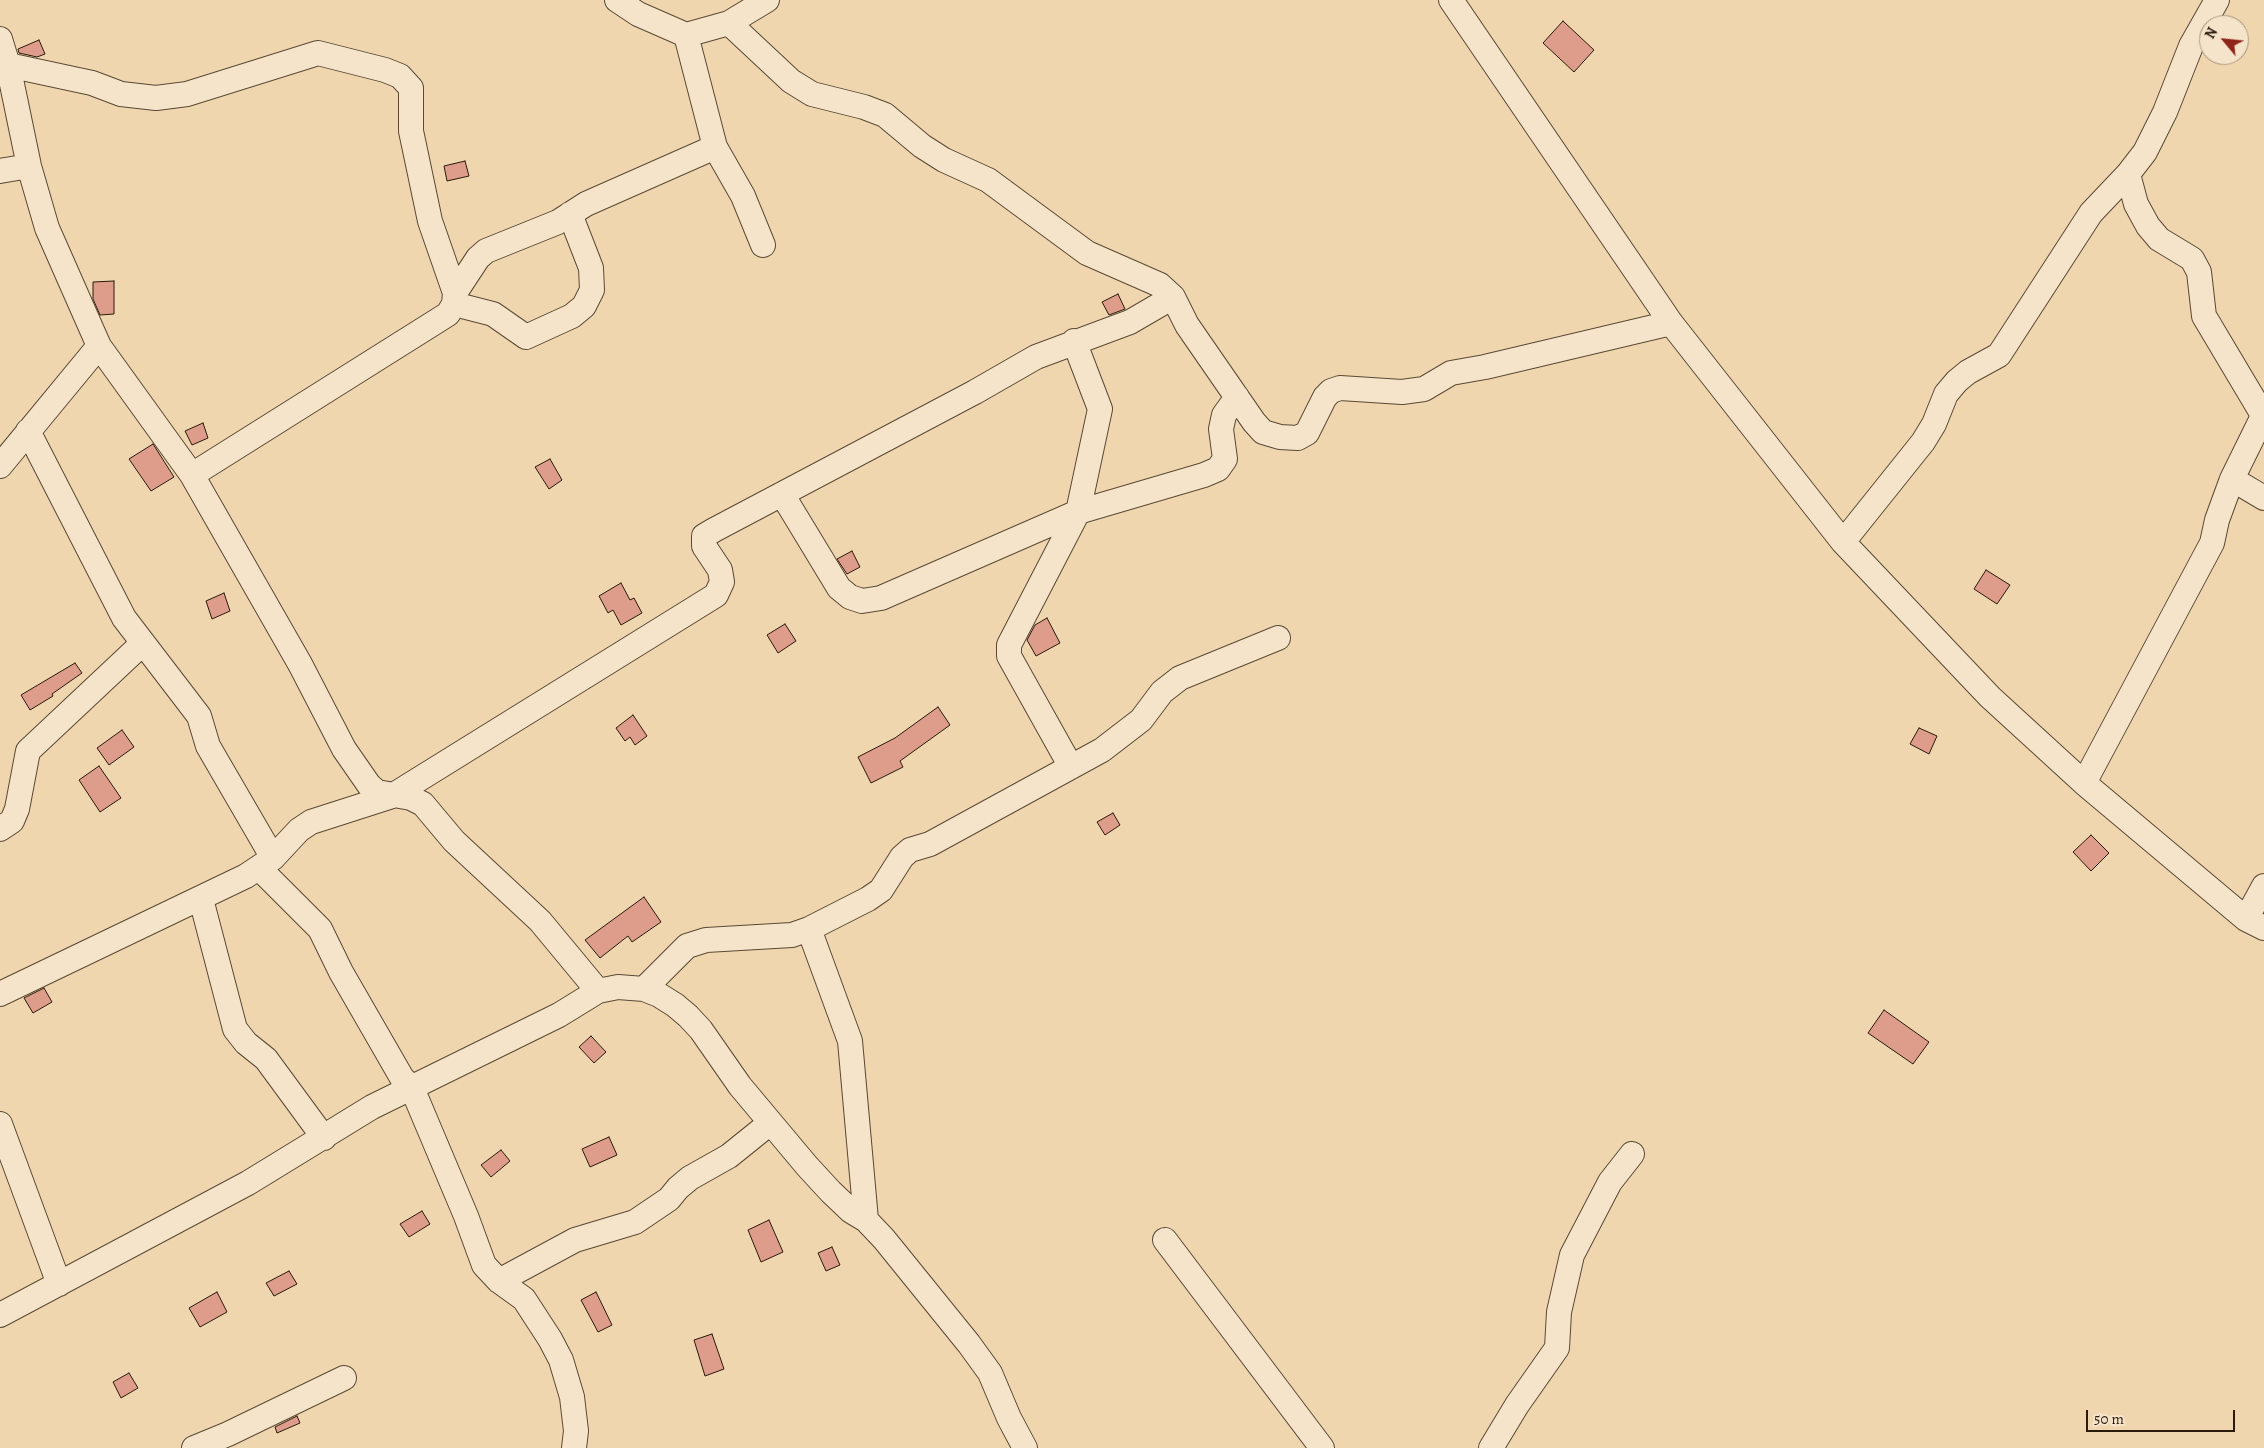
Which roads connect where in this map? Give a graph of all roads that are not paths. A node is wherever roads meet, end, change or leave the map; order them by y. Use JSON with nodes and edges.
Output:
{"nodes":[{"id":1,"x":617,"y":0,"type":"edge"},
{"id":2,"x":767,"y":0,"type":"edge"},
{"id":3,"x":1451,"y":0,"type":"edge"},
{"id":4,"x":2217,"y":0,"type":"edge"},
{"id":5,"x":729,"y":23,"type":"junction"},
{"id":6,"x":686,"y":35,"type":"junction"},
{"id":7,"x":0,"y":39,"type":"edge"},
{"id":8,"x":8,"y":65,"type":"junction"},
{"id":9,"x":715,"y":147,"type":"junction"},
{"id":10,"x":29,"y":166,"type":"junction"},
{"id":11,"x":0,"y":171,"type":"edge"},
{"id":12,"x":2128,"y":174,"type":"junction"},
{"id":13,"x":570,"y":214,"type":"junction"},
{"id":14,"x":763,"y":245,"type":"dead end"},
{"id":15,"x":1173,"y":297,"type":"junction"},
{"id":16,"x":455,"y":299,"type":"junction"},
{"id":17,"x":1671,"y":323,"type":"junction"},
{"id":18,"x":1074,"y":341,"type":"junction"},
{"id":19,"x":99,"y":346,"type":"junction"},
{"id":20,"x":1237,"y":397,"type":"junction"},
{"id":21,"x":2264,"y":414,"type":"edge"},
{"id":22,"x":28,"y":431,"type":"junction"},
{"id":23,"x":0,"y":466,"type":"edge"},
{"id":24,"x":192,"y":475,"type":"junction"},
{"id":25,"x":2232,"y":478,"type":"junction"},
{"id":26,"x":782,"y":494,"type":"junction"},
{"id":27,"x":2264,"y":498,"type":"edge"},
{"id":28,"x":1078,"y":512,"type":"junction"},
{"id":29,"x":1843,"y":542,"type":"junction"},
{"id":30,"x":1278,"y":638,"type":"dead end"},
{"id":31,"x":143,"y":643,"type":"junction"},
{"id":32,"x":1070,"y":767,"type":"junction"},
{"id":33,"x":2084,"y":783,"type":"junction"},
{"id":34,"x":392,"y":796,"type":"junction"},
{"id":35,"x":0,"y":829,"type":"edge"},
{"id":36,"x":266,"y":863,"type":"junction"},
{"id":37,"x":2264,"y":886,"type":"edge"},
{"id":38,"x":201,"y":899,"type":"junction"},
{"id":39,"x":2255,"y":924,"type":"edge"},
{"id":40,"x":809,"y":929,"type":"junction"},
{"id":41,"x":644,"y":989,"type":"junction"},
{"id":42,"x":598,"y":991,"type":"junction"},
{"id":43,"x":0,"y":994,"type":"edge"},
{"id":44,"x":412,"y":1088,"type":"junction"},
{"id":45,"x":770,"y":1123,"type":"junction"},
{"id":46,"x":0,"y":1124,"type":"edge"},
{"id":47,"x":324,"y":1138,"type":"junction"},
{"id":48,"x":1632,"y":1154,"type":"dead end"},
{"id":49,"x":866,"y":1220,"type":"junction"},
{"id":50,"x":1165,"y":1240,"type":"dead end"},
{"id":51,"x":499,"y":1280,"type":"junction"},
{"id":52,"x":59,"y":1284,"type":"junction"},
{"id":53,"x":0,"y":1315,"type":"edge"},
{"id":54,"x":344,"y":1378,"type":"dead end"},
{"id":55,"x":1018,"y":1446,"type":"edge"},
{"id":56,"x":194,"y":1448,"type":"edge"},
{"id":57,"x":574,"y":1448,"type":"edge"},
{"id":58,"x":1322,"y":1448,"type":"edge"},
{"id":59,"x":1491,"y":1448,"type":"edge"}],
"edges":[{"from":1,"to":6,"type":"street"},
{"from":2,"to":5,"type":"street"},
{"from":3,"to":17,"type":"street"},
{"from":4,"to":12,"type":"street"},
{"from":5,"to":6,"type":"street"},
{"from":5,"to":15,"type":"street"},
{"from":6,"to":9,"type":"street"},
{"from":7,"to":8,"type":"street"},
{"from":8,"to":10,"type":"street"},
{"from":8,"to":16,"type":"street"},
{"from":9,"to":13,"type":"street"},
{"from":9,"to":14,"type":"street"},
{"from":10,"to":11,"type":"street"},
{"from":10,"to":19,"type":"street"},
{"from":12,"to":21,"type":"street"},
{"from":12,"to":29,"type":"street"},
{"from":13,"to":16,"type":"street"},
{"from":13,"to":16,"type":"street"},
{"from":15,"to":18,"type":"street"},
{"from":15,"to":20,"type":"street"},
{"from":16,"to":24,"type":"street"},
{"from":17,"to":20,"type":"street"},
{"from":17,"to":29,"type":"street"},
{"from":18,"to":26,"type":"street"},
{"from":18,"to":28,"type":"street"},
{"from":19,"to":22,"type":"street"},
{"from":19,"to":24,"type":"street"},
{"from":20,"to":28,"type":"street"},
{"from":21,"to":25,"type":"street"},
{"from":22,"to":23,"type":"street"},
{"from":22,"to":31,"type":"street"},
{"from":24,"to":34,"type":"street"},
{"from":25,"to":27,"type":"street"},
{"from":25,"to":33,"type":"street"},
{"from":26,"to":28,"type":"street"},
{"from":26,"to":34,"type":"street"},
{"from":28,"to":32,"type":"street"},
{"from":29,"to":33,"type":"street"},
{"from":30,"to":32,"type":"street"},
{"from":31,"to":35,"type":"street"},
{"from":31,"to":36,"type":"street"},
{"from":32,"to":40,"type":"street"},
{"from":33,"to":39,"type":"street"},
{"from":34,"to":36,"type":"street"},
{"from":34,"to":42,"type":"street"},
{"from":36,"to":38,"type":"street"},
{"from":36,"to":44,"type":"street"},
{"from":37,"to":39,"type":"street"},
{"from":38,"to":43,"type":"street"},
{"from":38,"to":47,"type":"street"},
{"from":40,"to":41,"type":"street"},
{"from":40,"to":49,"type":"street"},
{"from":41,"to":42,"type":"street"},
{"from":41,"to":45,"type":"street"},
{"from":42,"to":44,"type":"street"},
{"from":44,"to":47,"type":"street"},
{"from":44,"to":51,"type":"street"},
{"from":45,"to":49,"type":"street"},
{"from":45,"to":51,"type":"street"},
{"from":46,"to":52,"type":"street"},
{"from":47,"to":52,"type":"street"},
{"from":48,"to":59,"type":"street"},
{"from":49,"to":55,"type":"street"},
{"from":50,"to":58,"type":"street"},
{"from":51,"to":57,"type":"street"},
{"from":52,"to":53,"type":"street"},
{"from":54,"to":56,"type":"street"}]}
